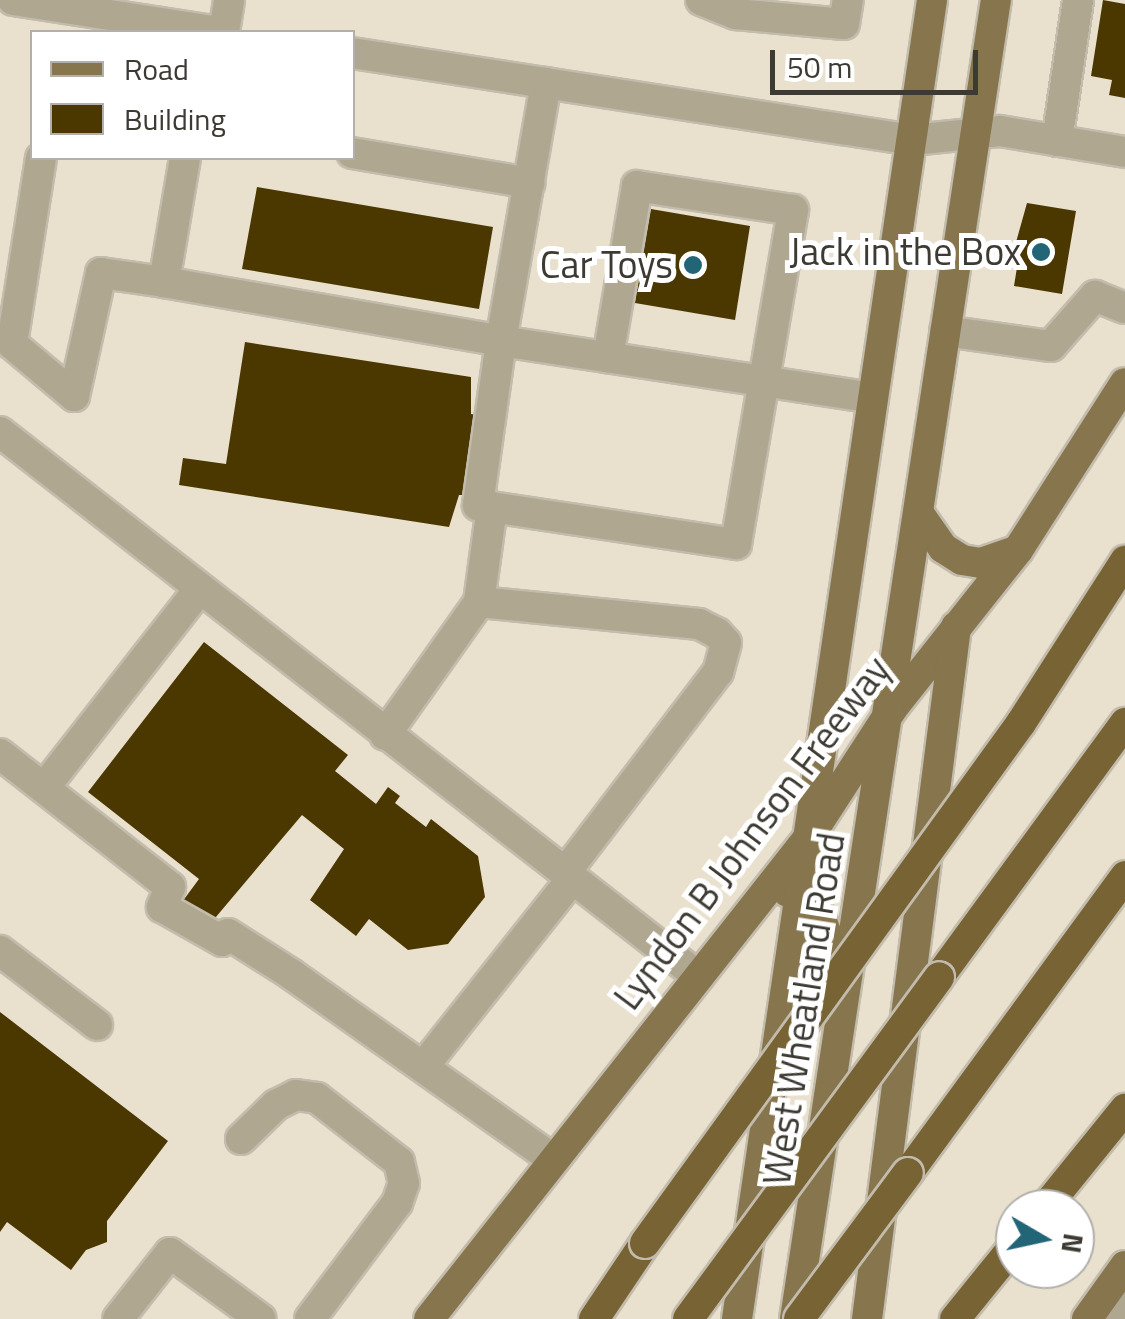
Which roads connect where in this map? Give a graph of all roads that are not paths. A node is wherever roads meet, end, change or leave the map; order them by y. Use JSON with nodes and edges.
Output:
{"nodes":[{"id":1,"x":13,"y":0,"type":"edge"},
{"id":2,"x":229,"y":0,"type":"edge"},
{"id":3,"x":848,"y":0,"type":"edge"},
{"id":4,"x":932,"y":0,"type":"edge"},
{"id":5,"x":996,"y":0,"type":"edge"},
{"id":6,"x":1078,"y":0,"type":"edge"},
{"id":7,"x":712,"y":1,"type":"edge"},
{"id":8,"x":62,"y":20,"type":"edge"},
{"id":9,"x":195,"y":30,"type":"edge"},
{"id":10,"x":222,"y":30,"type":"edge"},
{"id":11,"x":355,"y":53,"type":"edge"},
{"id":12,"x":546,"y":83,"type":"junction"},
{"id":13,"x":975,"y":132,"type":"junction"},
{"id":14,"x":912,"y":140,"type":"junction"},
{"id":15,"x":1057,"y":140,"type":"junction"},
{"id":16,"x":1125,"y":152,"type":"edge"},
{"id":17,"x":355,"y":154,"type":"edge"},
{"id":18,"x":41,"y":160,"type":"edge"},
{"id":19,"x":185,"y":160,"type":"edge"},
{"id":20,"x":528,"y":183,"type":"junction"},
{"id":21,"x":164,"y":282,"type":"junction"},
{"id":22,"x":1125,"y":308,"type":"edge"},
{"id":23,"x":946,"y":332,"type":"junction"},
{"id":24,"x":500,"y":342,"type":"junction"},
{"id":25,"x":608,"y":358,"type":"junction"},
{"id":26,"x":767,"y":382,"type":"junction"},
{"id":27,"x":1125,"y":383,"type":"edge"},
{"id":28,"x":872,"y":398,"type":"junction"},
{"id":29,"x":0,"y":432,"type":"edge"},
{"id":30,"x":492,"y":507,"type":"junction"},
{"id":31,"x":920,"y":515,"type":"junction"},
{"id":32,"x":1018,"y":550,"type":"junction"},
{"id":33,"x":1125,"y":561,"type":"edge"},
{"id":34,"x":198,"y":591,"type":"junction"},
{"id":35,"x":479,"y":602,"type":"junction"},
{"id":36,"x":956,"y":624,"type":"junction"},
{"id":37,"x":892,"y":710,"type":"junction"},
{"id":38,"x":1125,"y":723,"type":"edge"},
{"id":39,"x":385,"y":735,"type":"junction"},
{"id":40,"x":0,"y":754,"type":"edge"},
{"id":41,"x":44,"y":788,"type":"junction"},
{"id":42,"x":809,"y":837,"type":"junction"},
{"id":43,"x":568,"y":876,"type":"junction"},
{"id":44,"x":1125,"y":876,"type":"edge"},
{"id":45,"x":769,"y":888,"type":"junction"},
{"id":46,"x":800,"y":895,"type":"junction"},
{"id":47,"x":0,"y":951,"type":"edge"},
{"id":48,"x":699,"y":976,"type":"junction"},
{"id":49,"x":97,"y":1025,"type":"dead end"},
{"id":50,"x":840,"y":1030,"type":"junction"},
{"id":51,"x":423,"y":1067,"type":"junction"},
{"id":52,"x":1125,"y":1109,"type":"edge"},
{"id":53,"x":241,"y":1140,"type":"dead end"},
{"id":54,"x":554,"y":1160,"type":"junction"},
{"id":55,"x":1060,"y":1189,"type":"edge"},
{"id":56,"x":1125,"y":1266,"type":"edge"},
{"id":57,"x":995,"y":1270,"type":"edge"},
{"id":58,"x":118,"y":1319,"type":"edge"},
{"id":59,"x":261,"y":1319,"type":"edge"},
{"id":60,"x":310,"y":1319,"type":"edge"},
{"id":61,"x":429,"y":1319,"type":"edge"},
{"id":62,"x":594,"y":1319,"type":"edge"},
{"id":63,"x":688,"y":1319,"type":"edge"},
{"id":64,"x":737,"y":1319,"type":"edge"},
{"id":65,"x":797,"y":1319,"type":"edge"},
{"id":66,"x":866,"y":1319,"type":"edge"},
{"id":67,"x":956,"y":1319,"type":"edge"},
{"id":68,"x":1086,"y":1319,"type":"edge"},
{"id":69,"x":1115,"y":1319,"type":"edge"}],
"edges":[{"from":1,"to":8,"type":"street"},
{"from":2,"to":10,"type":"street"},
{"from":3,"to":7,"type":"street"},
{"from":4,"to":14,"type":"main road","name":"West Wheatland Road"},
{"from":5,"to":13,"type":"main road","name":"West Wheatland Road"},
{"from":6,"to":15,"type":"street"},
{"from":8,"to":9,"type":"street"},
{"from":11,"to":12,"type":"street"},
{"from":12,"to":14,"type":"street"},
{"from":12,"to":20,"type":"street"},
{"from":13,"to":14,"type":"street"},
{"from":13,"to":15,"type":"street"},
{"from":13,"to":23,"type":"main road","name":"West Wheatland Road"},
{"from":14,"to":28,"type":"main road","name":"West Wheatland Road"},
{"from":15,"to":16,"type":"street"},
{"from":17,"to":20,"type":"street"},
{"from":18,"to":21,"type":"street"},
{"from":19,"to":21,"type":"street"},
{"from":20,"to":24,"type":"street"},
{"from":21,"to":24,"type":"street"},
{"from":22,"to":23,"type":"street"},
{"from":23,"to":31,"type":"main road","name":"West Wheatland Road"},
{"from":24,"to":25,"type":"street"},
{"from":24,"to":30,"type":"street"},
{"from":25,"to":26,"type":"street"},
{"from":25,"to":26,"type":"street"},
{"from":26,"to":28,"type":"street"},
{"from":26,"to":30,"type":"street"},
{"from":27,"to":32,"type":"main road","name":"Lyndon B Johnson Freeway"},
{"from":28,"to":42,"type":"main road","name":"West Wheatland Road"},
{"from":29,"to":34,"type":"street"},
{"from":30,"to":35,"type":"street"},
{"from":31,"to":32,"type":"main road"},
{"from":31,"to":37,"type":"main road","name":"West Wheatland Road"},
{"from":32,"to":36,"type":"main road","name":"Lyndon B Johnson Freeway"},
{"from":33,"to":62,"type":"highway","bridge":true},
{"from":34,"to":39,"type":"street"},
{"from":34,"to":41,"type":"street"},
{"from":35,"to":39,"type":"street"},
{"from":35,"to":43,"type":"street"},
{"from":36,"to":37,"type":"main road","name":"Lyndon B Johnson Freeway"},
{"from":36,"to":66,"type":"main road"},
{"from":37,"to":42,"type":"main road","name":"Lyndon B Johnson Freeway"},
{"from":37,"to":50,"type":"main road","name":"West Wheatland Road"},
{"from":38,"to":63,"type":"highway","bridge":true},
{"from":39,"to":43,"type":"street"},
{"from":40,"to":41,"type":"street"},
{"from":41,"to":51,"type":"street"},
{"from":42,"to":45,"type":"main road","name":"Lyndon B Johnson Freeway"},
{"from":42,"to":46,"type":"main road","name":"West Wheatland Road"},
{"from":43,"to":48,"type":"street"},
{"from":43,"to":51,"type":"street"},
{"from":44,"to":65,"type":"highway","bridge":true},
{"from":45,"to":46,"type":"main road"},
{"from":45,"to":48,"type":"main road","name":"Lyndon B Johnson Freeway"},
{"from":46,"to":50,"type":"main road"},
{"from":46,"to":64,"type":"main road","name":"West Wheatland Road"},
{"from":47,"to":49,"type":"street"},
{"from":48,"to":54,"type":"main road","name":"Lyndon B Johnson Freeway"},
{"from":50,"to":65,"type":"main road","name":"West Wheatland Road"},
{"from":51,"to":54,"type":"street"},
{"from":52,"to":55,"type":"highway"},
{"from":53,"to":60,"type":"street"},
{"from":54,"to":61,"type":"main road","name":"Lyndon B Johnson Freeway"},
{"from":56,"to":68,"type":"main road"},
{"from":56,"to":69,"type":"street"},
{"from":57,"to":67,"type":"highway"},
{"from":58,"to":59,"type":"street"}]}
